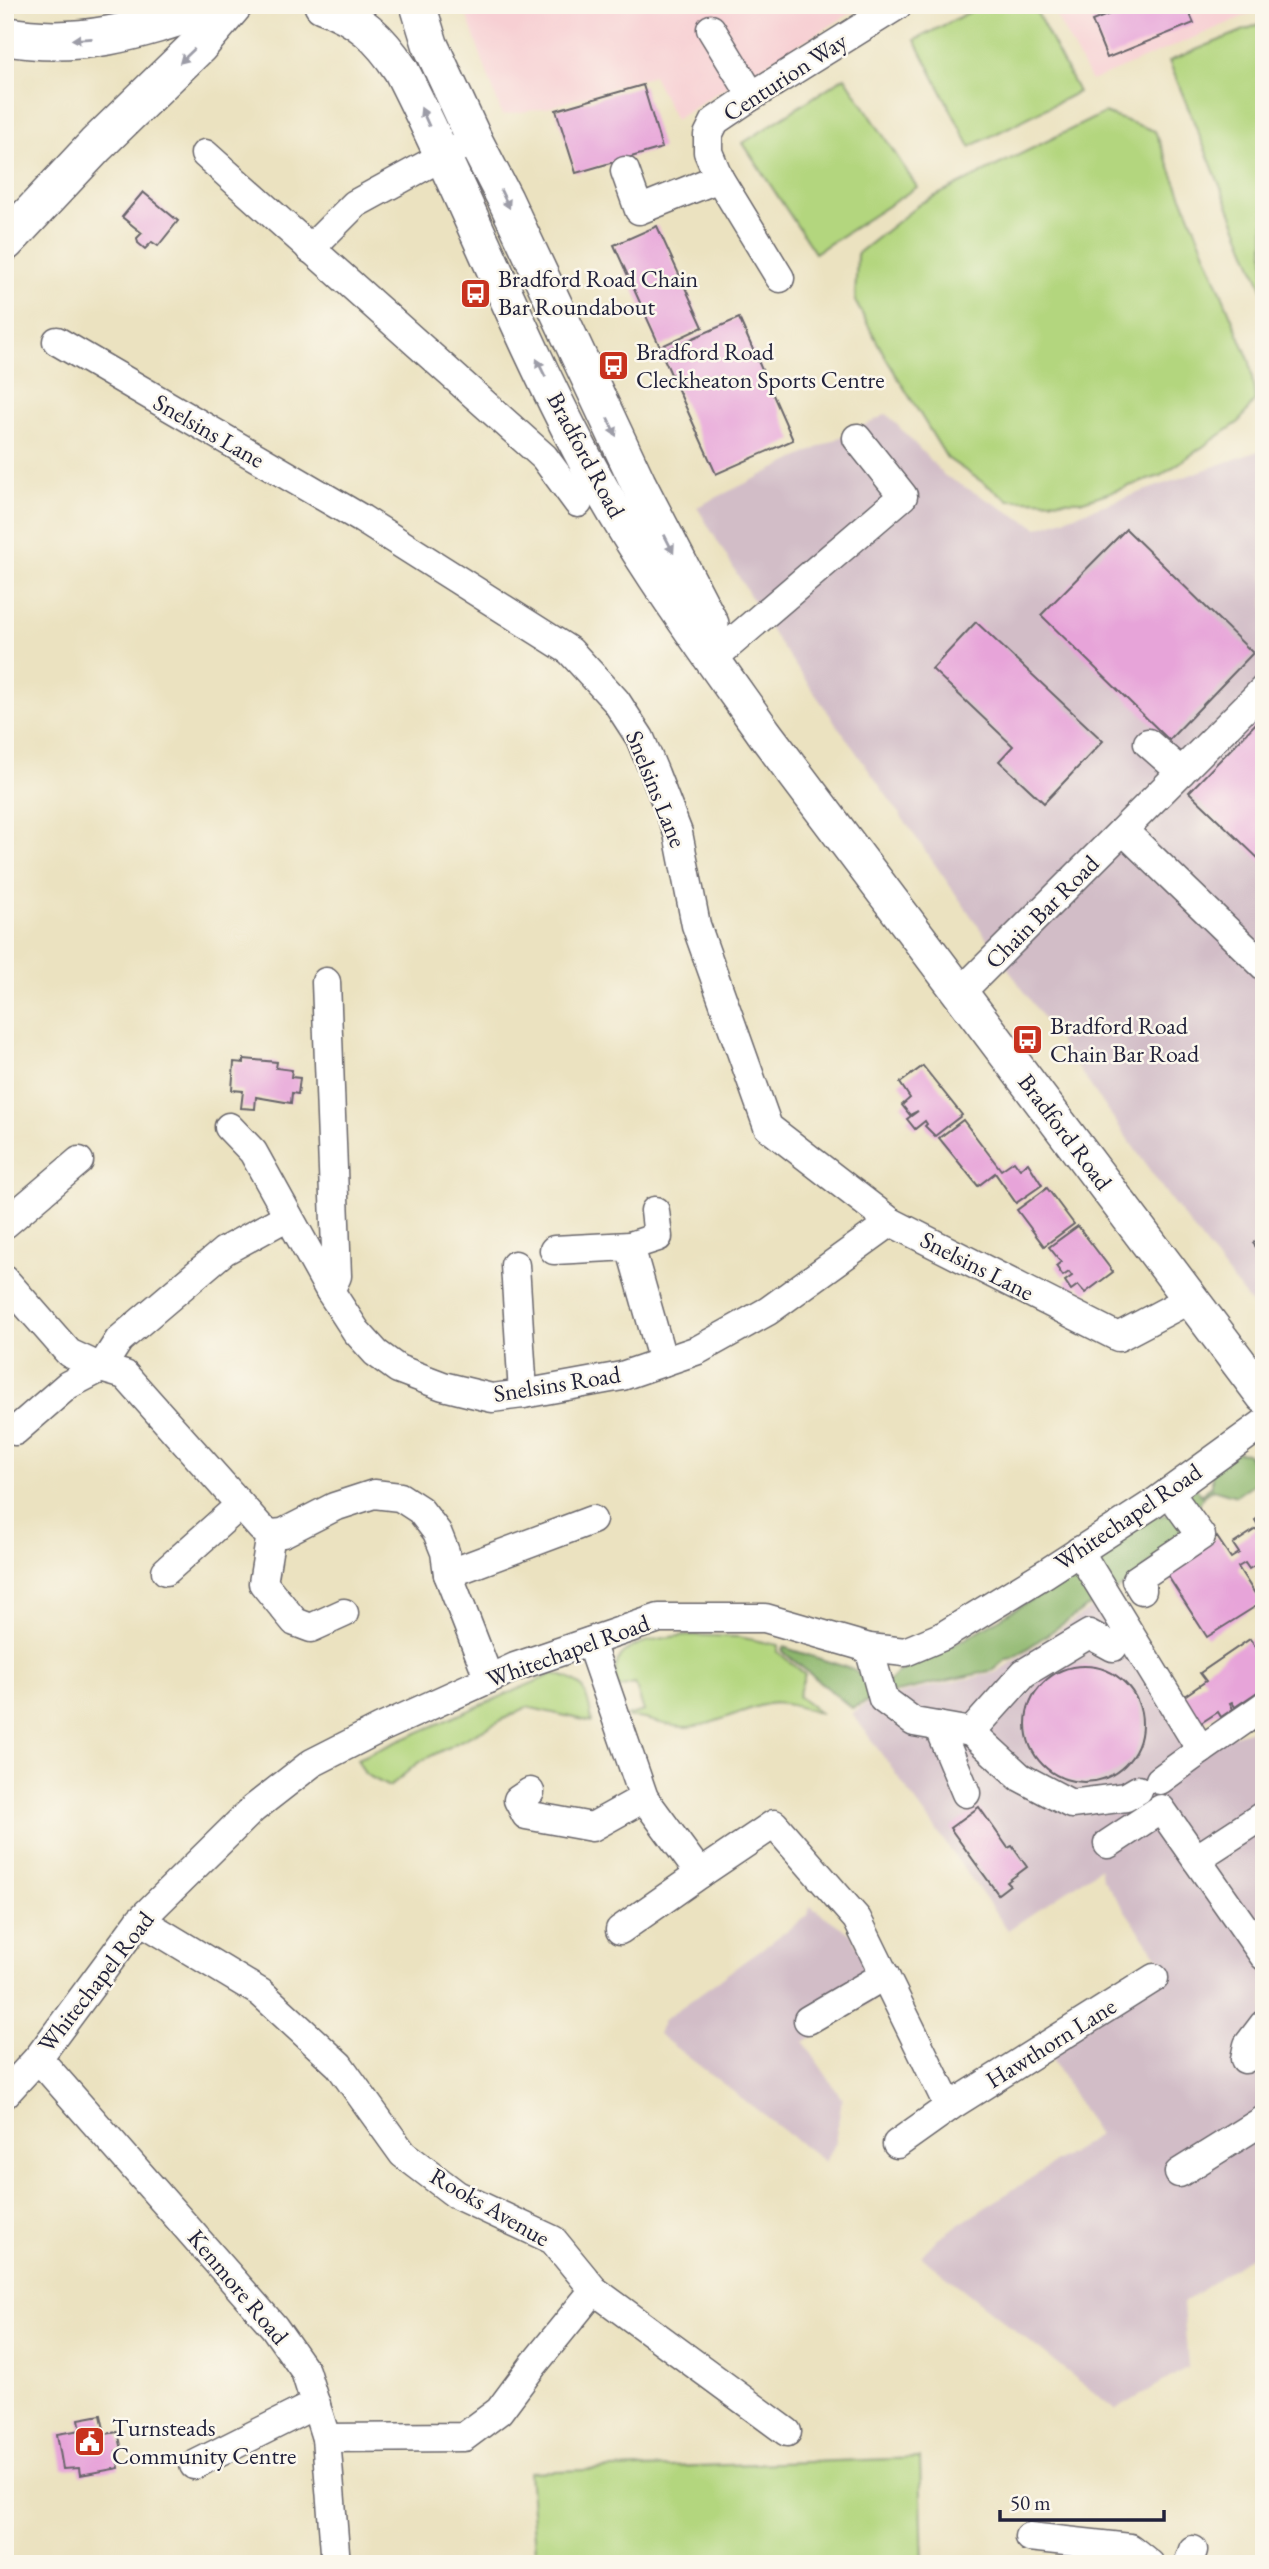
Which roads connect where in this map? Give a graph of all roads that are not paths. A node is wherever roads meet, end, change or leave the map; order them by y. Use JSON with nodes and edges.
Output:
{"nodes":[{"id":1,"x":215,"y":5,"type":"edge"},
{"id":2,"x":233,"y":5,"type":"edge"},
{"id":3,"x":322,"y":5,"type":"edge"},
{"id":4,"x":418,"y":5,"type":"edge"},
{"id":5,"x":898,"y":5,"type":"edge"},
{"id":6,"x":711,"y":29,"type":"dead end"},
{"id":7,"x":5,"y":36,"type":"edge"},
{"id":8,"x":751,"y":96,"type":"junction"},
{"id":9,"x":474,"y":139,"type":"junction"},
{"id":10,"x":205,"y":154,"type":"dead end"},
{"id":11,"x":442,"y":155,"type":"junction"},
{"id":12,"x":625,"y":171,"type":"dead end"},
{"id":13,"x":719,"y":178,"type":"junction"},
{"id":14,"x":5,"y":242,"type":"edge"},
{"id":15,"x":310,"y":249,"type":"junction"},
{"id":16,"x":780,"y":278,"type":"dead end"},
{"id":17,"x":57,"y":341,"type":"dead end"},
{"id":18,"x":857,"y":438,"type":"dead end"},
{"id":19,"x":578,"y":503,"type":"dead end"},
{"id":20,"x":724,"y":649,"type":"junction"},
{"id":21,"x":1264,"y":689,"type":"edge"},
{"id":22,"x":765,"y":734,"type":"junction"},
{"id":23,"x":1148,"y":743,"type":"dead end"},
{"id":24,"x":1181,"y":772,"type":"junction"},
{"id":25,"x":1124,"y":831,"type":"junction"},
{"id":26,"x":1264,"y":966,"type":"edge"},
{"id":27,"x":326,"y":982,"type":"dead end"},
{"id":28,"x":960,"y":993,"type":"junction"},
{"id":29,"x":229,"y":1127,"type":"dead end"},
{"id":30,"x":79,"y":1161,"type":"dead end"},
{"id":31,"x":655,"y":1211,"type":"dead end"},
{"id":32,"x":288,"y":1216,"type":"junction"},
{"id":33,"x":891,"y":1222,"type":"junction"},
{"id":34,"x":5,"y":1224,"type":"edge"},
{"id":35,"x":630,"y":1246,"type":"junction"},
{"id":36,"x":554,"y":1250,"type":"dead end"},
{"id":37,"x":515,"y":1265,"type":"dead end"},
{"id":38,"x":5,"y":1280,"type":"edge"},
{"id":39,"x":330,"y":1291,"type":"junction"},
{"id":40,"x":1190,"y":1298,"type":"junction"},
{"id":41,"x":663,"y":1362,"type":"junction"},
{"id":42,"x":101,"y":1368,"type":"junction"},
{"id":43,"x":523,"y":1394,"type":"junction"},
{"id":44,"x":1264,"y":1396,"type":"edge"},
{"id":45,"x":1264,"y":1423,"type":"edge"},
{"id":46,"x":15,"y":1432,"type":"dead end"},
{"id":47,"x":1169,"y":1492,"type":"junction"},
{"id":48,"x":240,"y":1505,"type":"junction"},
{"id":49,"x":592,"y":1520,"type":"dead end"},
{"id":50,"x":271,"y":1534,"type":"junction"},
{"id":51,"x":1079,"y":1551,"type":"junction"},
{"id":52,"x":166,"y":1571,"type":"dead end"},
{"id":53,"x":448,"y":1574,"type":"junction"},
{"id":54,"x":1142,"y":1590,"type":"dead end"},
{"id":55,"x":344,"y":1613,"type":"dead end"},
{"id":56,"x":590,"y":1642,"type":"junction"},
{"id":57,"x":1113,"y":1647,"type":"dead end"},
{"id":58,"x":869,"y":1648,"type":"junction"},
{"id":59,"x":489,"y":1679,"type":"junction"},
{"id":60,"x":1264,"y":1706,"type":"edge"},
{"id":61,"x":938,"y":1727,"type":"junction"},
{"id":62,"x":971,"y":1732,"type":"junction"},
{"id":63,"x":1201,"y":1750,"type":"junction"},
{"id":64,"x":530,"y":1792,"type":"dead end"},
{"id":65,"x":966,"y":1793,"type":"dead end"},
{"id":66,"x":644,"y":1798,"type":"junction"},
{"id":67,"x":1264,"y":1815,"type":"edge"},
{"id":68,"x":1108,"y":1844,"type":"dead end"},
{"id":69,"x":1196,"y":1859,"type":"junction"},
{"id":70,"x":700,"y":1874,"type":"junction"},
{"id":71,"x":140,"y":1920,"type":"junction"},
{"id":72,"x":620,"y":1930,"type":"dead end"},
{"id":73,"x":1264,"y":1956,"type":"edge"},
{"id":74,"x":885,"y":1976,"type":"junction"},
{"id":75,"x":1154,"y":1978,"type":"dead end"},
{"id":76,"x":808,"y":2020,"type":"dead end"},
{"id":77,"x":1264,"y":2024,"type":"edge"},
{"id":78,"x":38,"y":2058,"type":"junction"},
{"id":79,"x":1245,"y":2059,"type":"dead end"},
{"id":80,"x":5,"y":2094,"type":"edge"},
{"id":81,"x":948,"y":2107,"type":"junction"},
{"id":82,"x":1264,"y":2120,"type":"edge"},
{"id":83,"x":897,"y":2144,"type":"dead end"},
{"id":84,"x":1179,"y":2173,"type":"dead end"},
{"id":85,"x":594,"y":2290,"type":"junction"},
{"id":86,"x":316,"y":2404,"type":"junction"},
{"id":87,"x":787,"y":2431,"type":"dead end"},
{"id":88,"x":326,"y":2438,"type":"junction"},
{"id":89,"x":194,"y":2465,"type":"dead end"},
{"id":90,"x":1029,"y":2537,"type":"dead end"},
{"id":91,"x":336,"y":2564,"type":"edge"},
{"id":92,"x":1150,"y":2564,"type":"edge"}],
"edges":[{"from":1,"to":7,"type":"highway","one_way":true},
{"from":2,"to":14,"type":"highway","one_way":true},
{"from":11,"to":3,"type":"main road","name":"Bradford Road","one_way":true},
{"from":4,"to":9,"type":"main road","name":"Bradford Road"},
{"from":5,"to":8,"type":"street","name":"Centurion Way"},
{"from":6,"to":8,"type":"street"},
{"from":8,"to":13,"type":"street","name":"Centurion Way"},
{"from":9,"to":11,"type":"street"},
{"from":9,"to":20,"type":"main road","name":"Bradford Road","one_way":true},
{"from":10,"to":15,"type":"street","name":"Bradford Road"},
{"from":11,"to":15,"type":"street"},
{"from":22,"to":11,"type":"main road","name":"Bradford Road","one_way":true},
{"from":12,"to":13,"type":"street"},
{"from":13,"to":16,"type":"street","name":"Centurion Way"},
{"from":15,"to":19,"type":"street","name":"Bradford Road"},
{"from":17,"to":33,"type":"street","name":"Snelsins Lane"},
{"from":18,"to":20,"type":"street"},
{"from":20,"to":22,"type":"main road","name":"Bradford Road"},
{"from":21,"to":24,"type":"street","name":"Chain Bar Road"},
{"from":22,"to":28,"type":"main road","name":"Bradford Road"},
{"from":23,"to":24,"type":"street"},
{"from":24,"to":25,"type":"street","name":"Chain Bar Road"},
{"from":25,"to":26,"type":"street"},
{"from":25,"to":28,"type":"street","name":"Chain Bar Road"},
{"from":27,"to":39,"type":"street"},
{"from":28,"to":40,"type":"main road","name":"Bradford Road"},
{"from":29,"to":32,"type":"street","name":"Snelsins Road"},
{"from":30,"to":34,"type":"street"},
{"from":31,"to":35,"type":"street"},
{"from":32,"to":39,"type":"street","name":"Snelsins Road"},
{"from":32,"to":42,"type":"street"},
{"from":33,"to":40,"type":"street","name":"Snelsins Lane"},
{"from":33,"to":41,"type":"street","name":"Snelsins Road"},
{"from":35,"to":36,"type":"street"},
{"from":35,"to":41,"type":"street"},
{"from":37,"to":43,"type":"street"},
{"from":38,"to":42,"type":"street"},
{"from":39,"to":43,"type":"street","name":"Snelsins Road"},
{"from":40,"to":44,"type":"main road","name":"Bradford Road"},
{"from":41,"to":43,"type":"street","name":"Snelsins Road"},
{"from":42,"to":46,"type":"street"},
{"from":42,"to":48,"type":"street"},
{"from":45,"to":47,"type":"street","name":"Whitechapel Road"},
{"from":47,"to":51,"type":"street","name":"Whitechapel Road"},
{"from":47,"to":54,"type":"street"},
{"from":48,"to":50,"type":"street"},
{"from":48,"to":52,"type":"street"},
{"from":49,"to":53,"type":"street"},
{"from":50,"to":53,"type":"street"},
{"from":50,"to":55,"type":"street"},
{"from":51,"to":58,"type":"street","name":"Whitechapel Road"},
{"from":51,"to":63,"type":"street"},
{"from":53,"to":59,"type":"street"},
{"from":56,"to":58,"type":"street","name":"Whitechapel Road"},
{"from":56,"to":59,"type":"street","name":"Whitechapel Road"},
{"from":56,"to":66,"type":"street"},
{"from":57,"to":62,"type":"street"},
{"from":58,"to":61,"type":"street"},
{"from":59,"to":71,"type":"street","name":"Whitechapel Road"},
{"from":60,"to":63,"type":"street"},
{"from":61,"to":62,"type":"street"},
{"from":61,"to":65,"type":"street"},
{"from":62,"to":63,"type":"street"},
{"from":64,"to":66,"type":"street"},
{"from":66,"to":70,"type":"street"},
{"from":67,"to":69,"type":"street"},
{"from":68,"to":69,"type":"street"},
{"from":69,"to":73,"type":"street"},
{"from":70,"to":72,"type":"street"},
{"from":70,"to":74,"type":"street"},
{"from":71,"to":78,"type":"street","name":"Whitechapel Road"},
{"from":71,"to":85,"type":"street","name":"Rooks Avenue"},
{"from":74,"to":76,"type":"street"},
{"from":74,"to":81,"type":"street"},
{"from":75,"to":81,"type":"street","name":"Hawthorn Lane"},
{"from":77,"to":79,"type":"street"},
{"from":78,"to":80,"type":"street","name":"Whitechapel Road"},
{"from":78,"to":86,"type":"street","name":"Kenmore Road"},
{"from":81,"to":83,"type":"street","name":"Hawthorn Lane"},
{"from":82,"to":84,"type":"street"},
{"from":85,"to":87,"type":"street","name":"Rooks Avenue"},
{"from":85,"to":88,"type":"street"},
{"from":86,"to":88,"type":"street","name":"Kenmore Road"},
{"from":86,"to":89,"type":"street"},
{"from":88,"to":91,"type":"street","name":"Kenmore Road"},
{"from":90,"to":92,"type":"street"}]}
